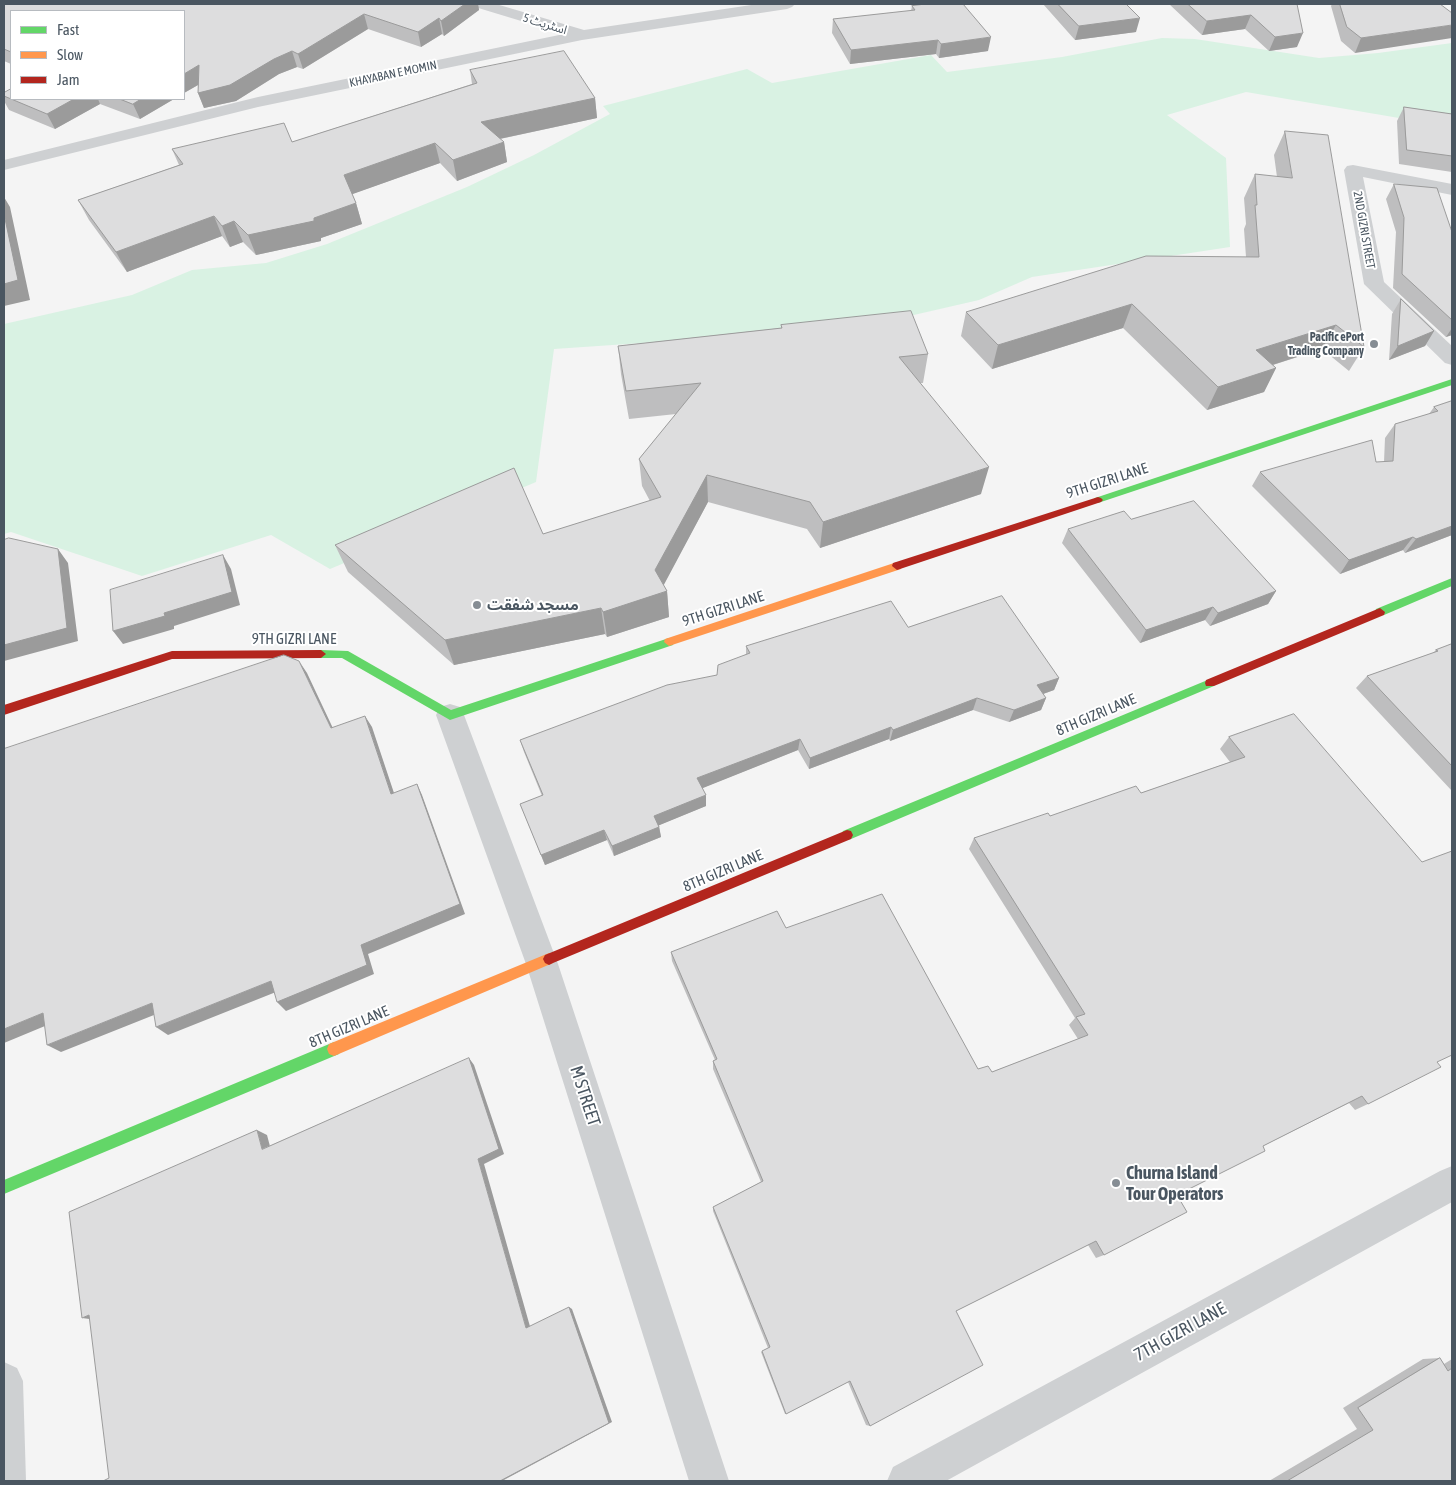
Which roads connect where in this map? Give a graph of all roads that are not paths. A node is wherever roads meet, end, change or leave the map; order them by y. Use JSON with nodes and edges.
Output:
{"nodes":[{"id":1,"x":480,"y":4,"type":"edge"},
{"id":2,"x":787,"y":4,"type":"edge"},
{"id":3,"x":582,"y":35,"type":"junction"},
{"id":4,"x":4,"y":165,"type":"edge"},
{"id":5,"x":1452,"y":189,"type":"edge"},
{"id":6,"x":1452,"y":358,"type":"edge"},
{"id":7,"x":1452,"y":382,"type":"edge"},
{"id":8,"x":1452,"y":582,"type":"edge"},
{"id":9,"x":4,"y":710,"type":"edge"},
{"id":10,"x":450,"y":715,"type":"junction"},
{"id":11,"x":542,"y":964,"type":"junction"},
{"id":12,"x":1452,"y":1183,"type":"edge"},
{"id":13,"x":4,"y":1187,"type":"edge"},
{"id":14,"x":4,"y":1381,"type":"edge"},
{"id":15,"x":6,"y":1481,"type":"edge"},
{"id":16,"x":709,"y":1481,"type":"edge"},
{"id":17,"x":907,"y":1481,"type":"edge"}],
"edges":[{"from":1,"to":3,"type":"street","name":"اسٹریٹ 5"},
{"from":2,"to":3,"type":"street","name":"KHAYABAN E MOMIN"},
{"from":3,"to":4,"type":"street","name":"KHAYABAN E MOMIN"},
{"from":5,"to":6,"type":"street","name":"2ND GIZRI STREET"},
{"from":7,"to":10,"type":"street","name":"9TH GIZRI LANE"},
{"from":8,"to":11,"type":"street","name":"8TH GIZRI LANE"},
{"from":9,"to":10,"type":"street","name":"9TH GIZRI LANE"},
{"from":10,"to":11,"type":"street","name":"M STREET"},
{"from":11,"to":13,"type":"street","name":"8TH GIZRI LANE"},
{"from":11,"to":16,"type":"street","name":"M STREET"},
{"from":12,"to":17,"type":"street","name":"7TH GIZRI LANE"},
{"from":14,"to":15,"type":"street"}]}
